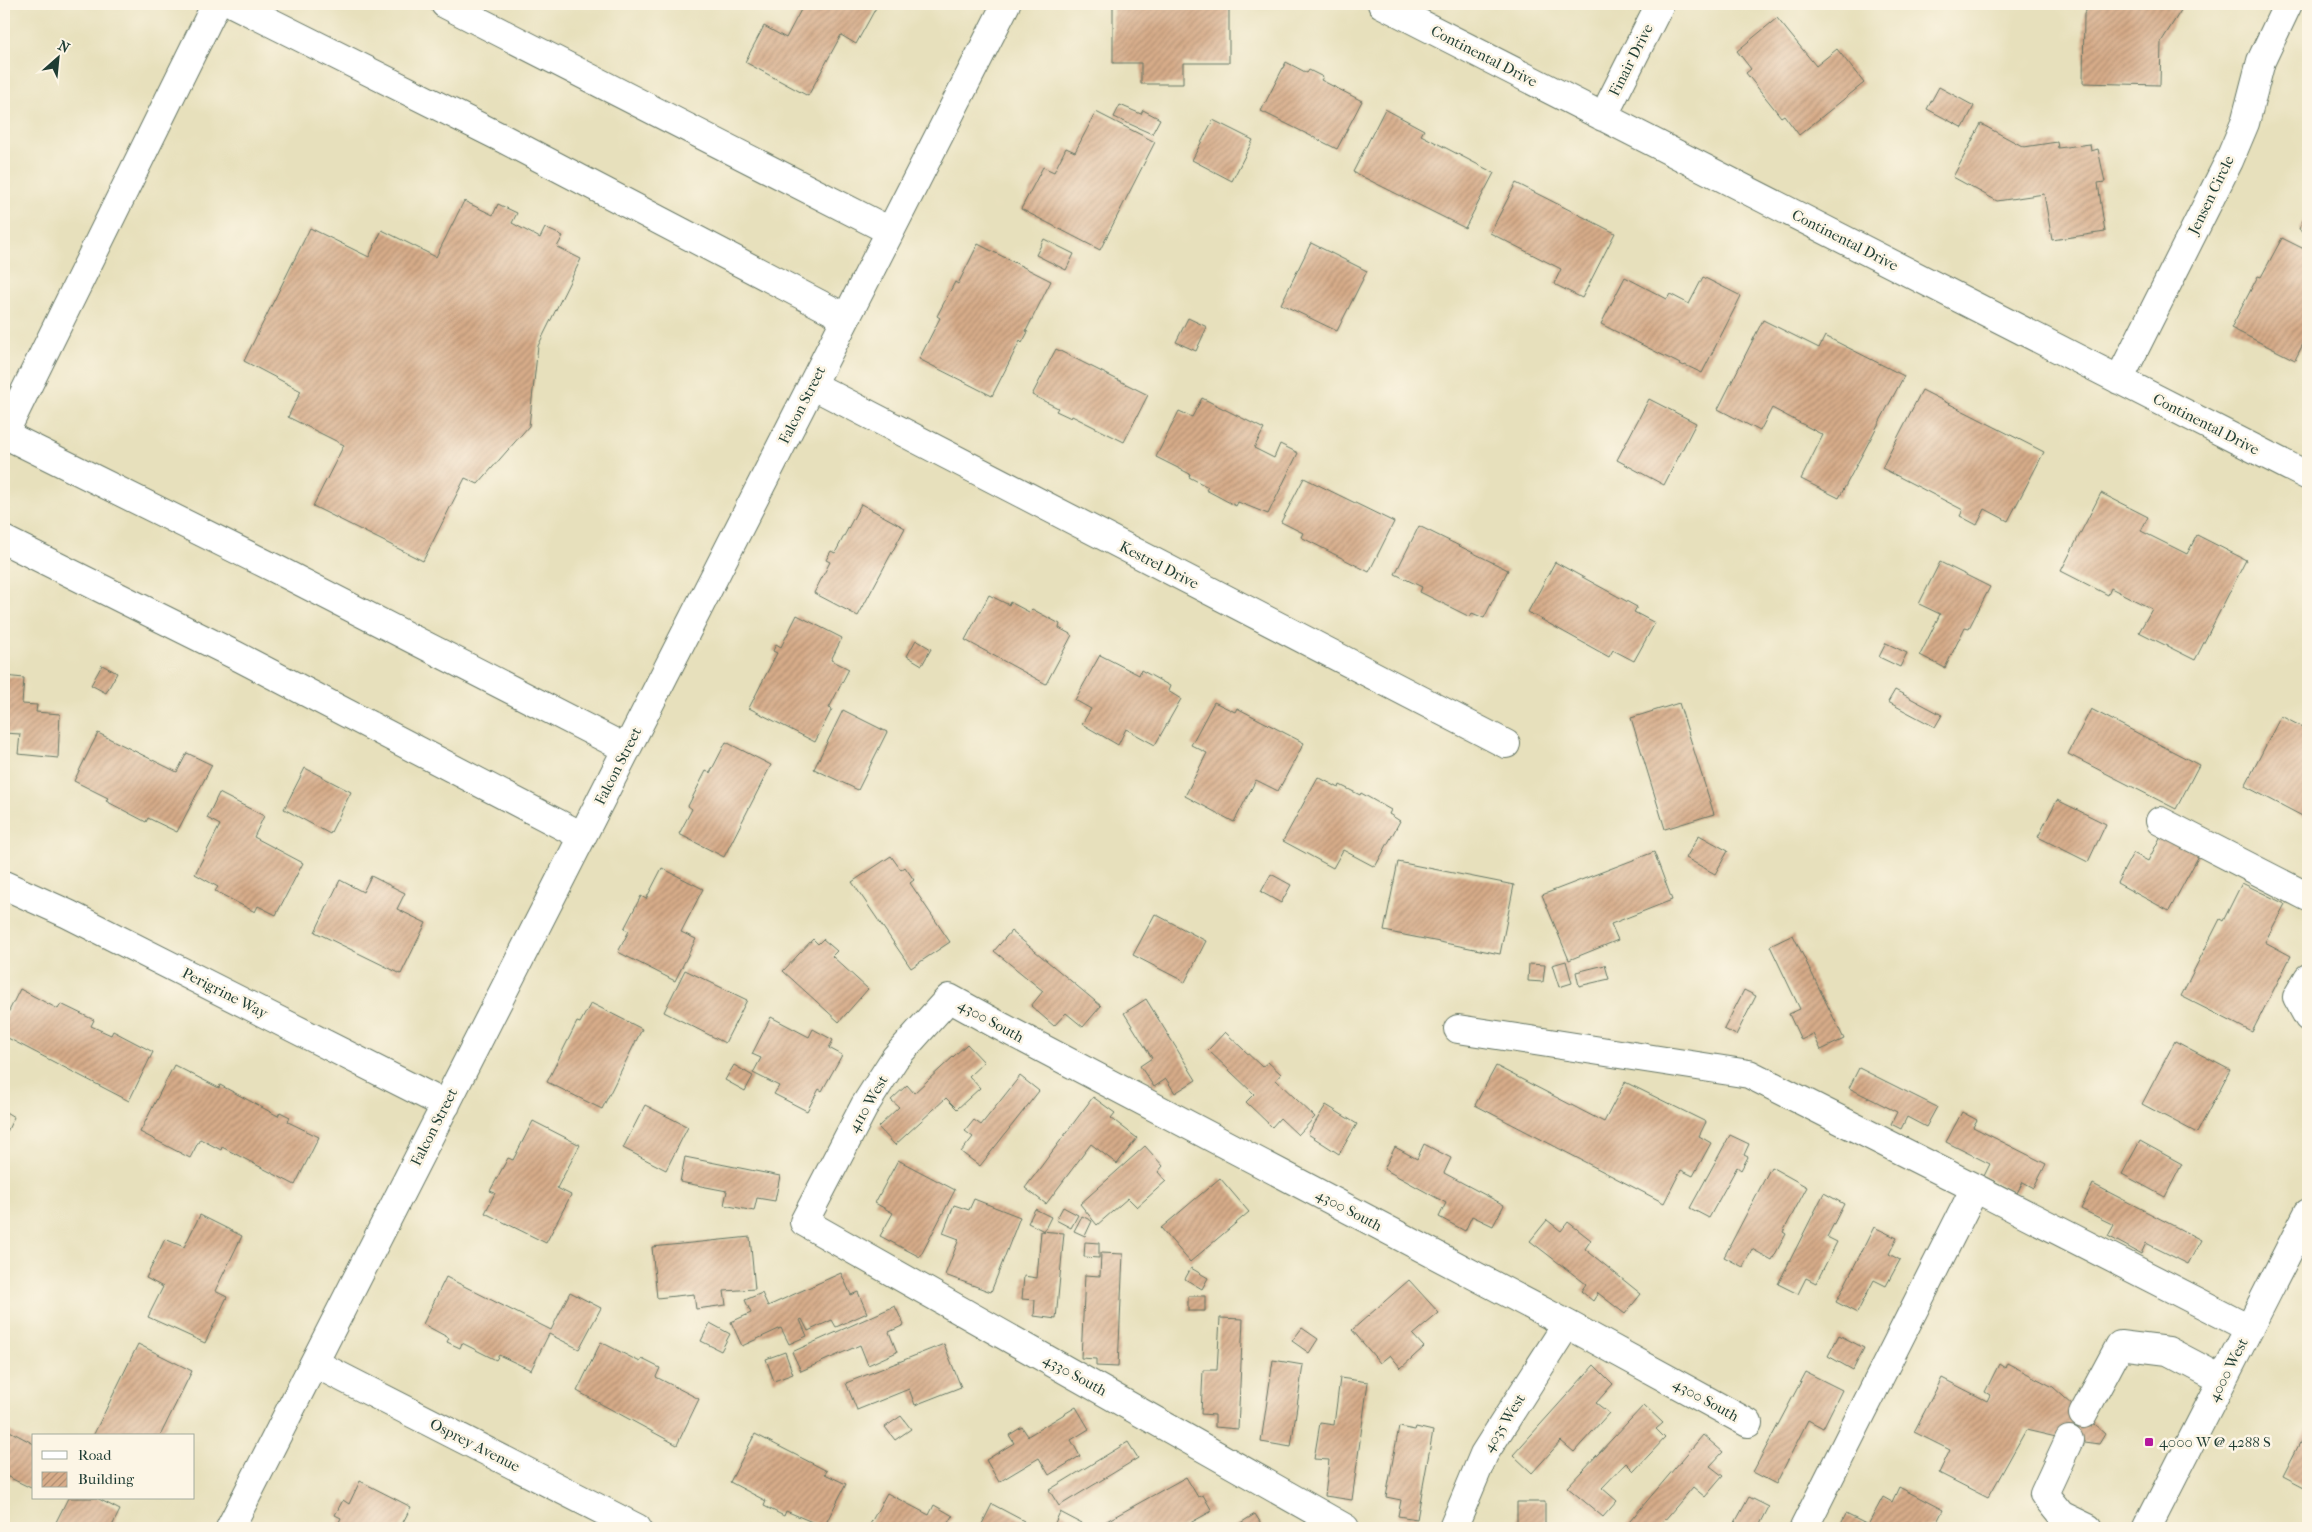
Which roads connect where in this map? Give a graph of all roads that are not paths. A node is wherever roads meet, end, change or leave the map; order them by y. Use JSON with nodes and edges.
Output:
{"nodes":[{"id":1,"x":216,"y":4,"type":"edge"},
{"id":2,"x":234,"y":4,"type":"edge"},
{"id":3,"x":445,"y":4,"type":"edge"},
{"id":4,"x":1006,"y":4,"type":"edge"},
{"id":5,"x":1382,"y":4,"type":"edge"},
{"id":6,"x":1660,"y":4,"type":"edge"},
{"id":7,"x":2288,"y":4,"type":"edge"},
{"id":8,"x":1603,"y":116,"type":"junction"},
{"id":9,"x":890,"y":232,"type":"junction"},
{"id":10,"x":846,"y":318,"type":"junction"},
{"id":11,"x":2119,"y":380,"type":"junction"},
{"id":12,"x":812,"y":385,"type":"junction"},
{"id":13,"x":4,"y":434,"type":"edge"},
{"id":14,"x":2308,"y":476,"type":"edge"},
{"id":15,"x":4,"y":540,"type":"edge"},
{"id":16,"x":1506,"y":744,"type":"dead end"},
{"id":17,"x":627,"y":749,"type":"junction"},
{"id":18,"x":2160,"y":821,"type":"dead end"},
{"id":19,"x":582,"y":836,"type":"junction"},
{"id":20,"x":4,"y":885,"type":"edge"},
{"id":21,"x":2308,"y":897,"type":"edge"},
{"id":22,"x":2308,"y":978,"type":"edge"},
{"id":23,"x":949,"y":998,"type":"joint"},
{"id":24,"x":2308,"y":1017,"type":"edge"},
{"id":25,"x":1458,"y":1029,"type":"dead end"},
{"id":26,"x":446,"y":1105,"type":"junction"},
{"id":27,"x":1975,"y":1188,"type":"junction"},
{"id":28,"x":2308,"y":1213,"type":"edge"},
{"id":29,"x":804,"y":1222,"type":"joint"},
{"id":30,"x":1567,"y":1324,"type":"junction"},
{"id":31,"x":2249,"y":1328,"type":"junction"},
{"id":32,"x":314,"y":1363,"type":"junction"},
{"id":33,"x":2223,"y":1380,"type":"junction"},
{"id":34,"x":2083,"y":1414,"type":"dead end"},
{"id":35,"x":1748,"y":1423,"type":"dead end"},
{"id":36,"x":2069,"y":1440,"type":"dead end"},
{"id":37,"x":230,"y":1528,"type":"edge"},
{"id":38,"x":637,"y":1528,"type":"edge"},
{"id":39,"x":1345,"y":1528,"type":"edge"},
{"id":40,"x":1453,"y":1528,"type":"edge"},
{"id":41,"x":1804,"y":1528,"type":"edge"},
{"id":42,"x":2088,"y":1528,"type":"edge"},
{"id":43,"x":2147,"y":1528,"type":"edge"}],
"edges":[{"from":1,"to":13,"type":"street"},
{"from":2,"to":10,"type":"street"},
{"from":3,"to":9,"type":"street"},
{"from":4,"to":9,"type":"street","name":"Falcon Street"},
{"from":5,"to":8,"type":"street","name":"Continental Drive"},
{"from":6,"to":8,"type":"street","name":"Finair Drive"},
{"from":7,"to":11,"type":"street","name":"Jensen Circle"},
{"from":8,"to":11,"type":"street","name":"Continental Drive"},
{"from":9,"to":10,"type":"street","name":"Falcon Street"},
{"from":10,"to":12,"type":"street","name":"Falcon Street"},
{"from":11,"to":14,"type":"street","name":"Continental Drive"},
{"from":12,"to":16,"type":"street","name":"Kestrel Drive"},
{"from":12,"to":17,"type":"street","name":"Falcon Street"},
{"from":13,"to":17,"type":"street"},
{"from":15,"to":19,"type":"street"},
{"from":17,"to":19,"type":"street","name":"Falcon Street"},
{"from":18,"to":21,"type":"street"},
{"from":19,"to":26,"type":"street","name":"Falcon Street"},
{"from":20,"to":26,"type":"street","name":"Perigrine Way"},
{"from":22,"to":24,"type":"street"},
{"from":23,"to":29,"type":"street","name":"4110 West"},
{"from":23,"to":30,"type":"street","name":"4300 South"},
{"from":25,"to":27,"type":"street"},
{"from":26,"to":32,"type":"street","name":"Falcon Street"},
{"from":27,"to":31,"type":"street"},
{"from":27,"to":41,"type":"street"},
{"from":28,"to":31,"type":"street","name":"4000 West"},
{"from":29,"to":39,"type":"street","name":"4330 South"},
{"from":30,"to":35,"type":"street","name":"4300 South"},
{"from":30,"to":40,"type":"street","name":"4035 West"},
{"from":31,"to":33,"type":"street","name":"4000 West"},
{"from":32,"to":37,"type":"street","name":"Falcon Street"},
{"from":32,"to":38,"type":"street","name":"Osprey Avenue"},
{"from":33,"to":34,"type":"street"},
{"from":33,"to":43,"type":"street","name":"4000 West"},
{"from":36,"to":42,"type":"street"}]}
